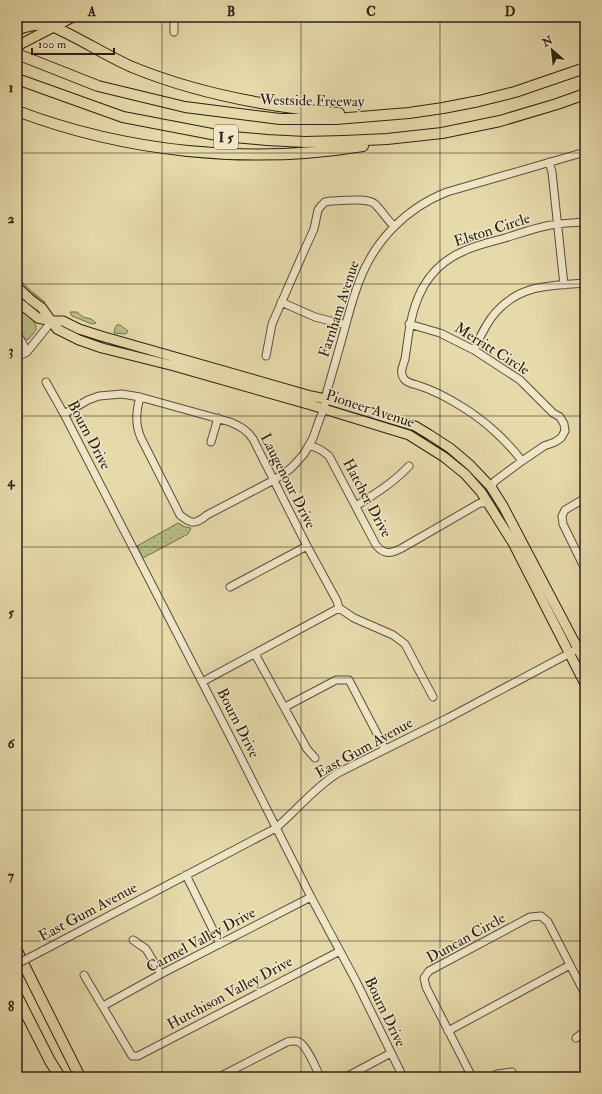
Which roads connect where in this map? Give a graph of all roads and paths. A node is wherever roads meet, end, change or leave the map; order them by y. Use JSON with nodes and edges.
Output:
{"nodes":[{"id":1,"x":44,"y":17,"type":"edge"},
{"id":2,"x":73,"y":17,"type":"edge"},
{"id":3,"x":172,"y":17,"type":"edge"},
{"id":4,"x":54,"y":27,"type":"junction"},
{"id":5,"x":21,"y":29,"type":"edge"},
{"id":6,"x":174,"y":32,"type":"dead end"},
{"id":7,"x":17,"y":46,"type":"edge"},
{"id":8,"x":21,"y":56,"type":"edge"},
{"id":9,"x":585,"y":68,"type":"edge"},
{"id":10,"x":17,"y":79,"type":"edge"},
{"id":11,"x":585,"y":94,"type":"edge"},
{"id":12,"x":17,"y":111,"type":"edge"},
{"id":13,"x":372,"y":116,"type":"junction"},
{"id":14,"x":442,"y":133,"type":"junction"},
{"id":15,"x":585,"y":152,"type":"edge"},
{"id":16,"x":549,"y":162,"type":"junction"},
{"id":17,"x":585,"y":222,"type":"edge"},
{"id":18,"x":558,"y":224,"type":"junction"},
{"id":19,"x":394,"y":226,"type":"junction"},
{"id":20,"x":585,"y":283,"type":"edge"},
{"id":21,"x":564,"y":285,"type":"junction"},
{"id":22,"x":17,"y":287,"type":"edge"},
{"id":23,"x":17,"y":301,"type":"edge"},
{"id":24,"x":281,"y":302,"type":"junction"},
{"id":25,"x":52,"y":321,"type":"junction"},
{"id":26,"x":409,"y":324,"type":"junction"},
{"id":27,"x":346,"y":325,"type":"junction"},
{"id":28,"x":17,"y":333,"type":"edge"},
{"id":29,"x":474,"y":350,"type":"junction"},
{"id":30,"x":117,"y":351,"type":"junction"},
{"id":31,"x":26,"y":352,"type":"junction"},
{"id":32,"x":17,"y":356,"type":"edge"},
{"id":33,"x":173,"y":356,"type":"junction"},
{"id":34,"x":266,"y":356,"type":"dead end"},
{"id":35,"x":46,"y":382,"type":"dead end"},
{"id":36,"x":140,"y":396,"type":"junction"},
{"id":37,"x":326,"y":399,"type":"junction"},
{"id":38,"x":324,"y":409,"type":"junction"},
{"id":39,"x":64,"y":414,"type":"junction"},
{"id":40,"x":218,"y":418,"type":"junction"},
{"id":41,"x":211,"y":442,"type":"dead end"},
{"id":42,"x":310,"y":445,"type":"junction"},
{"id":43,"x":522,"y":461,"type":"junction"},
{"id":44,"x":409,"y":466,"type":"dead end"},
{"id":45,"x":274,"y":480,"type":"junction"},
{"id":46,"x":491,"y":487,"type":"junction"},
{"id":47,"x":585,"y":498,"type":"edge"},
{"id":48,"x":488,"y":503,"type":"junction"},
{"id":49,"x":356,"y":506,"type":"junction"},
{"id":50,"x":307,"y":546,"type":"junction"},
{"id":51,"x":585,"y":569,"type":"edge"},
{"id":52,"x":230,"y":587,"type":"dead end"},
{"id":53,"x":339,"y":608,"type":"junction"},
{"id":54,"x":582,"y":647,"type":"edge"},
{"id":55,"x":569,"y":653,"type":"junction"},
{"id":56,"x":255,"y":654,"type":"junction"},
{"id":57,"x":585,"y":662,"type":"edge"},
{"id":58,"x":202,"y":682,"type":"junction"},
{"id":59,"x":585,"y":684,"type":"edge"},
{"id":60,"x":432,"y":697,"type":"dead end"},
{"id":61,"x":285,"y":707,"type":"junction"},
{"id":62,"x":385,"y":749,"type":"junction"},
{"id":63,"x":315,"y":758,"type":"dead end"},
{"id":64,"x":276,"y":828,"type":"junction"},
{"id":65,"x":186,"y":875,"type":"junction"},
{"id":66,"x":311,"y":897,"type":"junction"},
{"id":67,"x":133,"y":940,"type":"dead end"},
{"id":68,"x":220,"y":944,"type":"junction"},
{"id":69,"x":17,"y":951,"type":"edge"},
{"id":70,"x":340,"y":951,"type":"junction"},
{"id":71,"x":17,"y":964,"type":"edge"},
{"id":72,"x":570,"y":965,"type":"junction"},
{"id":73,"x":162,"y":974,"type":"junction"},
{"id":74,"x":84,"y":975,"type":"dead end"},
{"id":75,"x":585,"y":994,"type":"edge"},
{"id":76,"x":17,"y":996,"type":"edge"},
{"id":77,"x":103,"y":1006,"type":"junction"},
{"id":78,"x":448,"y":1031,"type":"junction"},
{"id":79,"x":585,"y":1031,"type":"edge"},
{"id":80,"x":576,"y":1038,"type":"dead end"},
{"id":81,"x":391,"y":1053,"type":"junction"},
{"id":82,"x":71,"y":1056,"type":"junction"},
{"id":83,"x":50,"y":1061,"type":"junction"},
{"id":84,"x":512,"y":1072,"type":"dead end"},
{"id":85,"x":357,"y":1075,"type":"edge"},
{"id":86,"x":56,"y":1077,"type":"edge"},
{"id":87,"x":60,"y":1077,"type":"edge"},
{"id":88,"x":80,"y":1077,"type":"edge"},
{"id":89,"x":86,"y":1077,"type":"edge"},
{"id":90,"x":219,"y":1077,"type":"edge"},
{"id":91,"x":320,"y":1077,"type":"edge"},
{"id":92,"x":346,"y":1077,"type":"edge"},
{"id":93,"x":403,"y":1077,"type":"edge"},
{"id":94,"x":472,"y":1077,"type":"edge"},
{"id":95,"x":491,"y":1077,"type":"edge"}],
"edges":[{"from":1,"to":5,"type":"main road"},
{"from":2,"to":4,"type":"main road"},
{"from":3,"to":6,"type":"street"},
{"from":4,"to":5,"type":"highway"},
{"from":4,"to":7,"type":"main road"},
{"from":4,"to":13,"type":"highway"},
{"from":8,"to":13,"type":"highway","name":"Westside Freeway","number":"I 5"},
{"from":9,"to":13,"type":"highway","name":"Westside Freeway","number":"I 5"},
{"from":10,"to":14,"type":"highway","number":"I 5"},
{"from":11,"to":14,"type":"highway","number":"I 5"},
{"from":12,"to":14,"type":"highway"},
{"from":15,"to":16,"type":"street","name":"Farnham Avenue"},
{"from":16,"to":18,"type":"street"},
{"from":16,"to":19,"type":"street","name":"Farnham Avenue"},
{"from":17,"to":18,"type":"street","name":"Elston Circle"},
{"from":18,"to":21,"type":"street"},
{"from":18,"to":26,"type":"street","name":"Elston Circle"},
{"from":19,"to":24,"type":"street"},
{"from":19,"to":27,"type":"street","name":"Farnham Avenue"},
{"from":20,"to":21,"type":"street"},
{"from":21,"to":29,"type":"street"},
{"from":22,"to":25,"type":"main road","name":"Pioneer Avenue"},
{"from":23,"to":25,"type":"main road","name":"Pioneer Avenue"},
{"from":24,"to":27,"type":"street"},
{"from":24,"to":34,"type":"street"},
{"from":25,"to":30,"type":"main road","name":"Pioneer Avenue"},
{"from":25,"to":31,"type":"street"},
{"from":25,"to":33,"type":"main road","name":"Pioneer Avenue"},
{"from":26,"to":29,"type":"street","name":"Merritt Circle"},
{"from":26,"to":43,"type":"street","name":"Elston Circle"},
{"from":27,"to":37,"type":"street","name":"Farnham Avenue"},
{"from":28,"to":31,"type":"street"},
{"from":29,"to":43,"type":"street","name":"Merritt Circle"},
{"from":30,"to":33,"type":"main road"},
{"from":30,"to":38,"type":"main road","name":"Pioneer Avenue"},
{"from":31,"to":32,"type":"street"},
{"from":33,"to":37,"type":"main road","name":"Pioneer Avenue"},
{"from":35,"to":39,"type":"street","name":"Bourn Drive"},
{"from":36,"to":39,"type":"street","name":"Laugenour Drive"},
{"from":36,"to":40,"type":"street","name":"Laugenour Drive"},
{"from":36,"to":45,"type":"street","name":"Farnham Avenue"},
{"from":37,"to":38,"type":"street","name":"Farnham Avenue"},
{"from":37,"to":46,"type":"main road","name":"Pioneer Avenue"},
{"from":38,"to":42,"type":"street","name":"Farnham Avenue"},
{"from":38,"to":48,"type":"main road","name":"Pioneer Avenue"},
{"from":39,"to":58,"type":"street","name":"Bourn Drive"},
{"from":40,"to":41,"type":"street"},
{"from":40,"to":45,"type":"street","name":"Laugenour Drive"},
{"from":42,"to":45,"type":"street","name":"Farnham Avenue"},
{"from":42,"to":49,"type":"street","name":"Hatcher Drive"},
{"from":43,"to":46,"type":"street","name":"Merritt Circle"},
{"from":44,"to":49,"type":"street"},
{"from":45,"to":50,"type":"street","name":"Laugenour Drive"},
{"from":46,"to":54,"type":"main road","name":"Pioneer Avenue"},
{"from":47,"to":51,"type":"street"},
{"from":48,"to":49,"type":"street","name":"Hatcher Drive"},
{"from":48,"to":55,"type":"main road","name":"Pioneer Avenue"},
{"from":50,"to":52,"type":"street"},
{"from":50,"to":53,"type":"street","name":"Laugenour Drive"},
{"from":53,"to":56,"type":"street"},
{"from":53,"to":60,"type":"street"},
{"from":54,"to":55,"type":"street","name":"East Gum Avenue"},
{"from":54,"to":57,"type":"main road","name":"Pioneer Avenue"},
{"from":55,"to":59,"type":"main road","name":"Pioneer Avenue"},
{"from":55,"to":62,"type":"street","name":"East Gum Avenue"},
{"from":56,"to":58,"type":"street"},
{"from":56,"to":61,"type":"street"},
{"from":58,"to":64,"type":"street","name":"Bourn Drive"},
{"from":61,"to":62,"type":"street"},
{"from":61,"to":63,"type":"street"},
{"from":62,"to":64,"type":"street","name":"East Gum Avenue"},
{"from":64,"to":65,"type":"street","name":"East Gum Avenue"},
{"from":64,"to":66,"type":"street","name":"Bourn Drive"},
{"from":65,"to":68,"type":"street"},
{"from":65,"to":71,"type":"street","name":"East Gum Avenue","bridge":true},
{"from":66,"to":68,"type":"street","name":"Carmel Valley Drive"},
{"from":66,"to":70,"type":"street","name":"Bourn Drive"},
{"from":67,"to":73,"type":"street"},
{"from":68,"to":73,"type":"street","name":"Carmel Valley Drive"},
{"from":69,"to":82,"type":"highway"},
{"from":70,"to":77,"type":"street","name":"Hutchison Valley Drive"},
{"from":70,"to":81,"type":"street","name":"Bourn Drive"},
{"from":72,"to":75,"type":"street","name":"Duncan Circle"},
{"from":72,"to":78,"type":"street"},
{"from":72,"to":78,"type":"street","name":"Duncan Circle"},
{"from":73,"to":77,"type":"street","name":"Carmel Valley Drive"},
{"from":74,"to":77,"type":"street"},
{"from":76,"to":83,"type":"highway"},
{"from":78,"to":94,"type":"street","name":"Duncan Circle"},
{"from":79,"to":80,"type":"street"},
{"from":81,"to":85,"type":"street"},
{"from":81,"to":93,"type":"street","name":"Bourn Drive"},
{"from":82,"to":88,"type":"highway"},
{"from":82,"to":89,"type":"highway"},
{"from":83,"to":86,"type":"highway"},
{"from":83,"to":87,"type":"highway"},
{"from":84,"to":95,"type":"street"},
{"from":85,"to":92,"type":"street"},
{"from":90,"to":91,"type":"street"}]}
